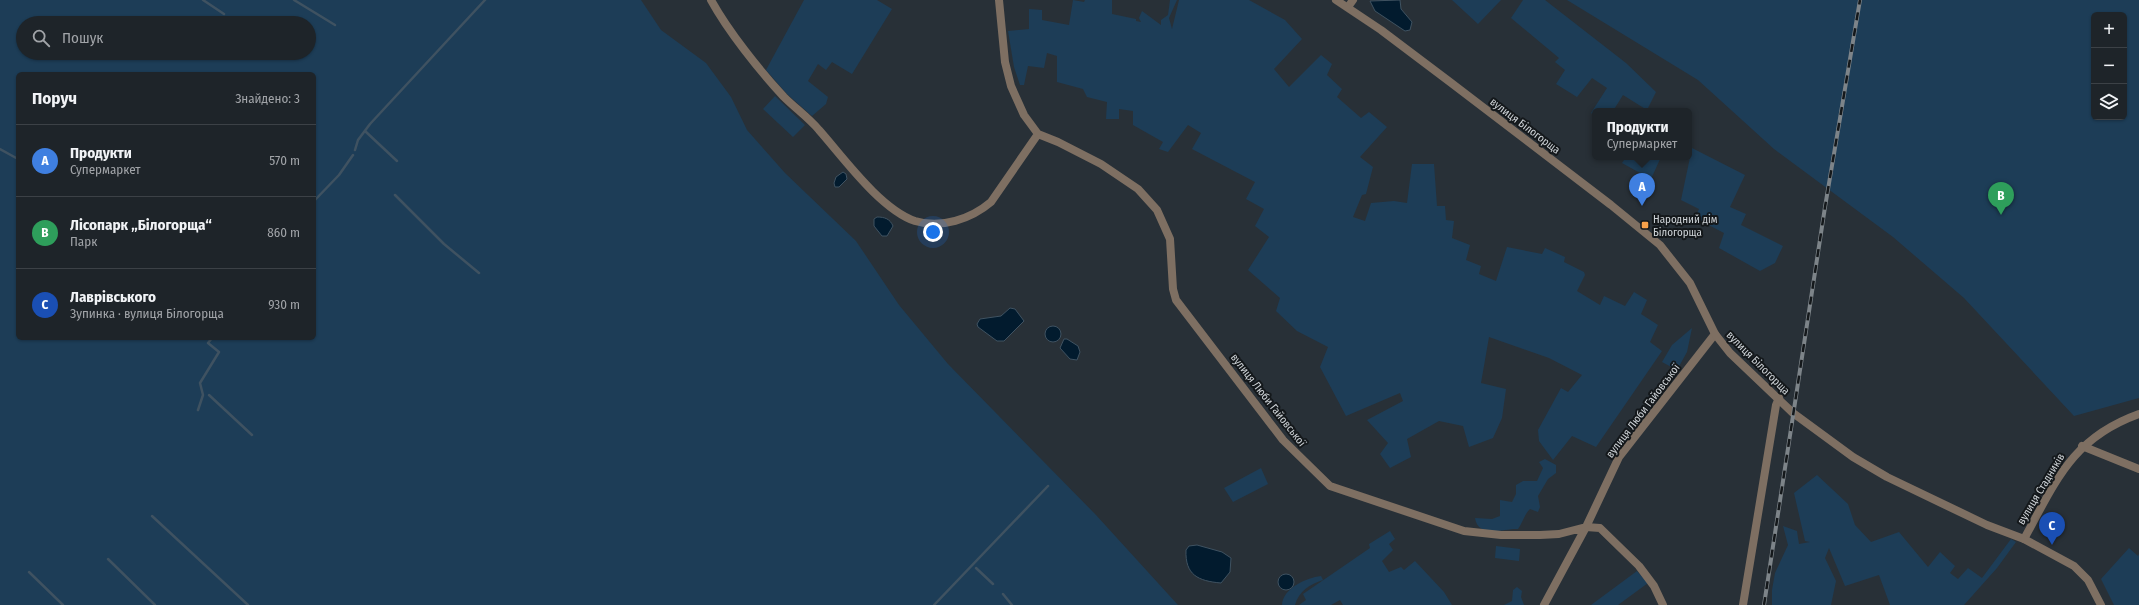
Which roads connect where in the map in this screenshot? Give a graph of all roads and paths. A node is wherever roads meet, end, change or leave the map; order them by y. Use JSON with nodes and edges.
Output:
{"nodes":[{"id":1,"x":711,"y":0,"type":"edge"},
{"id":2,"x":998,"y":0,"type":"edge"},
{"id":3,"x":1336,"y":0,"type":"edge"},
{"id":4,"x":1353,"y":0,"type":"edge"},
{"id":5,"x":1348,"y":7,"type":"junction"},
{"id":6,"x":1038,"y":134,"type":"junction"},
{"id":7,"x":1715,"y":334,"type":"junction"},
{"id":8,"x":1779,"y":398,"type":"junction"},
{"id":9,"x":2139,"y":414,"type":"edge"},
{"id":10,"x":2082,"y":446,"type":"junction"},
{"id":11,"x":2139,"y":469,"type":"edge"},
{"id":12,"x":1586,"y":527,"type":"junction"},
{"id":13,"x":2024,"y":539,"type":"junction"},
{"id":14,"x":1544,"y":605,"type":"edge"},
{"id":15,"x":1663,"y":605,"type":"edge"},
{"id":16,"x":1743,"y":605,"type":"edge"},
{"id":17,"x":2101,"y":605,"type":"edge"}],
"edges":[{"from":1,"to":6,"type":"street"},
{"from":2,"to":6,"type":"street"},
{"from":3,"to":5,"type":"street","name":"вулиця Білогорща"},
{"from":4,"to":5,"type":"street"},
{"from":5,"to":7,"type":"street","name":"вулиця Білогорща"},
{"from":6,"to":12,"type":"street","name":"вулиця Люби Гайовської"},
{"from":7,"to":8,"type":"street","name":"вулиця Білогорща"},
{"from":7,"to":12,"type":"street","name":"вулиця Люби Гайовської"},
{"from":8,"to":13,"type":"street","name":"вулиця Білогорща"},
{"from":8,"to":16,"type":"street"},
{"from":9,"to":10,"type":"street","name":"вулиця Стадників"},
{"from":10,"to":11,"type":"street"},
{"from":10,"to":13,"type":"street","name":"вулиця Стадників"},
{"from":12,"to":14,"type":"street","name":"вулиця Люби Гайовської"},
{"from":12,"to":15,"type":"street"},
{"from":13,"to":17,"type":"street","name":"вулиця Білогорща"}]}
